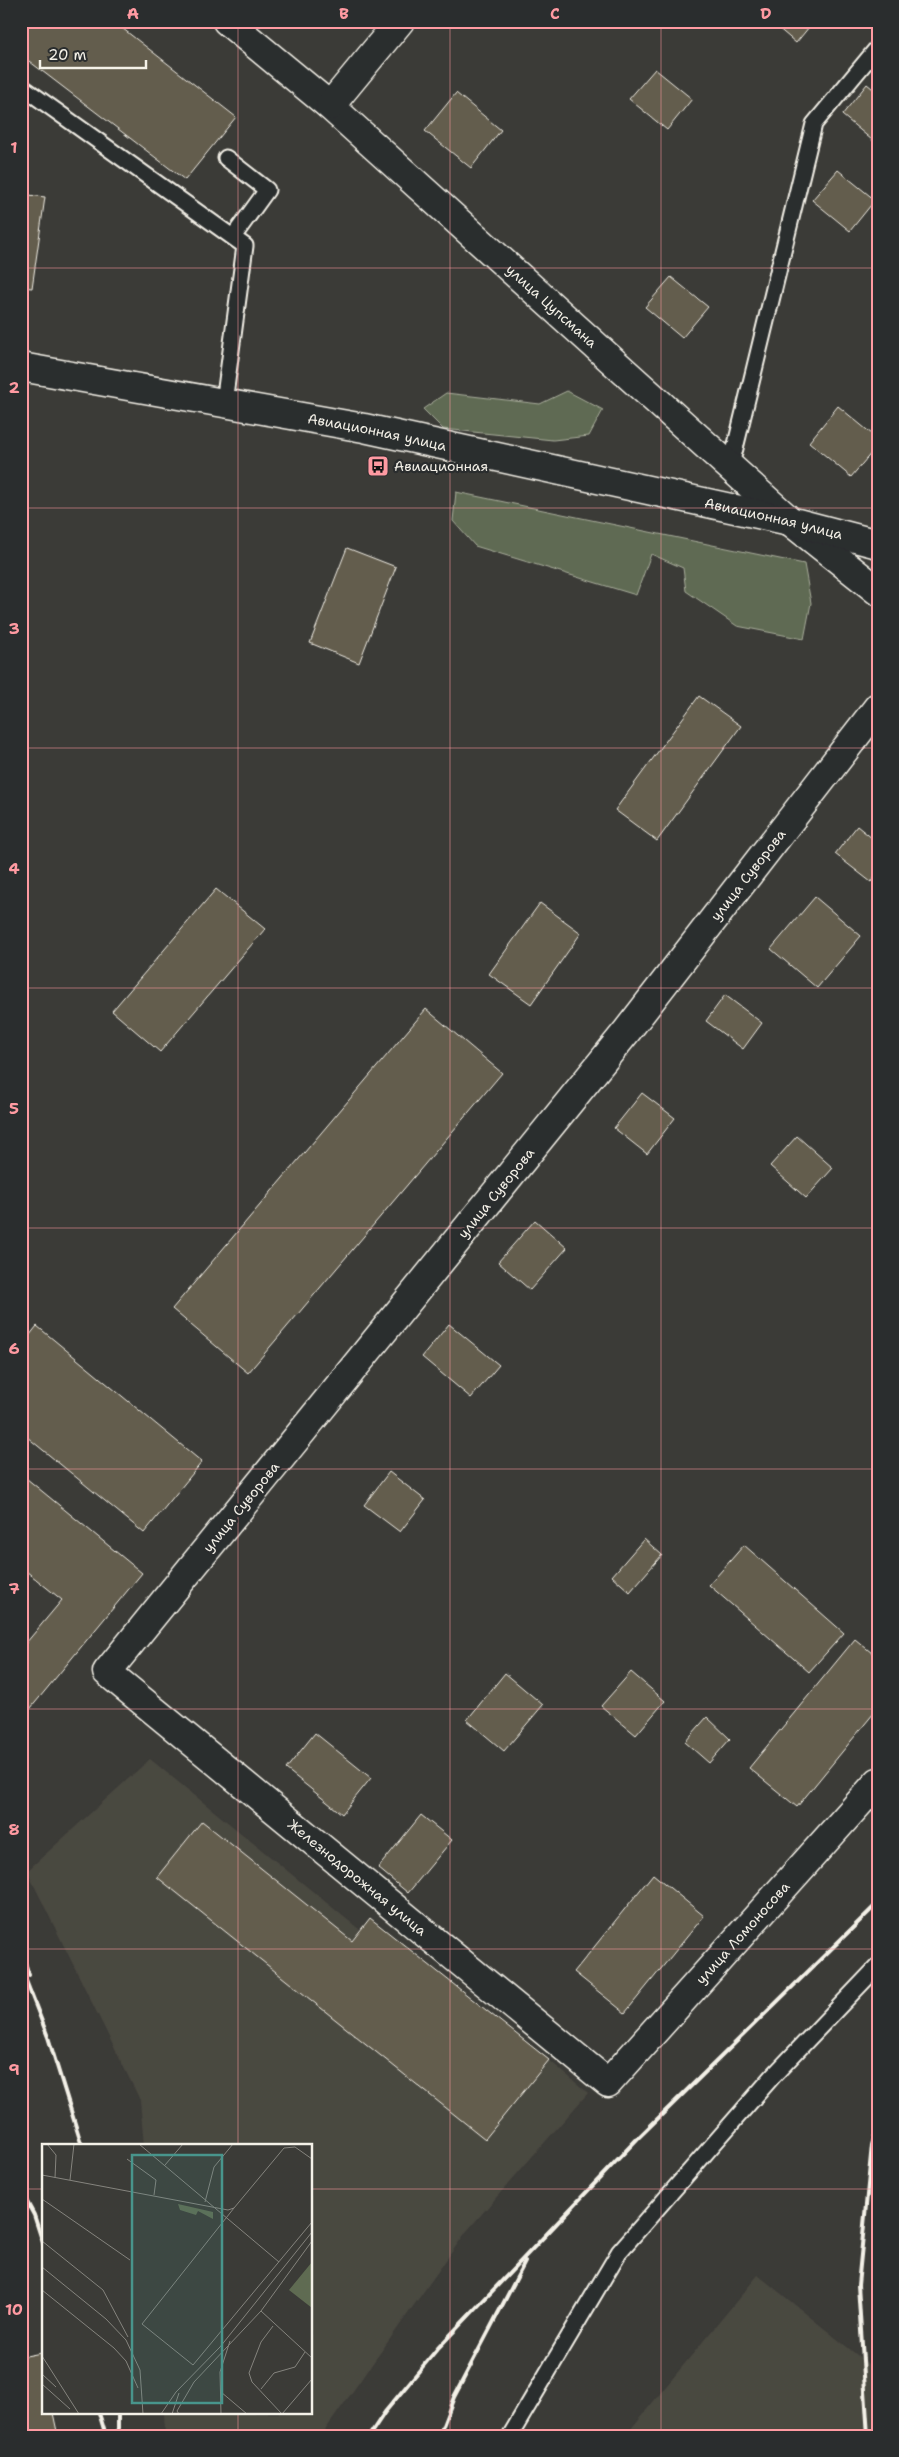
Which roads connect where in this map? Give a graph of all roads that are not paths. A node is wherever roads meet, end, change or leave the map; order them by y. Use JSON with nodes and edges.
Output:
{"nodes":[{"id":1,"x":226,"y":21,"type":"edge"},
{"id":2,"x":400,"y":21,"type":"edge"},
{"id":3,"x":878,"y":47,"type":"edge"},
{"id":4,"x":21,"y":86,"type":"edge"},
{"id":5,"x":330,"y":106,"type":"junction"},
{"id":6,"x":226,"y":158,"type":"dead end"},
{"id":7,"x":233,"y":237,"type":"junction"},
{"id":8,"x":21,"y":367,"type":"edge"},
{"id":9,"x":224,"y":402,"type":"junction"},
{"id":10,"x":730,"y":468,"type":"junction"},
{"id":11,"x":790,"y":521,"type":"junction"},
{"id":12,"x":878,"y":544,"type":"edge"},
{"id":13,"x":878,"y":591,"type":"edge"},
{"id":14,"x":878,"y":707,"type":"edge"},
{"id":15,"x":107,"y":1672,"type":"joint"},
{"id":16,"x":878,"y":1782,"type":"edge"},
{"id":17,"x":878,"y":1966,"type":"edge"},
{"id":18,"x":608,"y":2083,"type":"joint"},
{"id":19,"x":510,"y":2436,"type":"edge"}],
"edges":[{"from":1,"to":5,"type":"street","name":"улица Цупсмана"},
{"from":2,"to":5,"type":"street"},
{"from":3,"to":10,"type":"lane"},
{"from":4,"to":7,"type":"lane"},
{"from":5,"to":10,"type":"street","name":"улица Цупсмана"},
{"from":6,"to":7,"type":"lane"},
{"from":7,"to":9,"type":"lane"},
{"from":8,"to":9,"type":"street","name":"Авиационная улица"},
{"from":9,"to":11,"type":"street","name":"Авиационная улица"},
{"from":10,"to":11,"type":"street","name":"улица Цупсмана"},
{"from":11,"to":12,"type":"street","name":"Авиационная улица"},
{"from":11,"to":13,"type":"street","name":"улица Цупсмана"},
{"from":14,"to":15,"type":"street","name":"улица Суворова"},
{"from":15,"to":18,"type":"street","name":"Железнодорожная улица"},
{"from":16,"to":18,"type":"street","name":"улица Ломоносова"},
{"from":17,"to":19,"type":"lane"}]}
